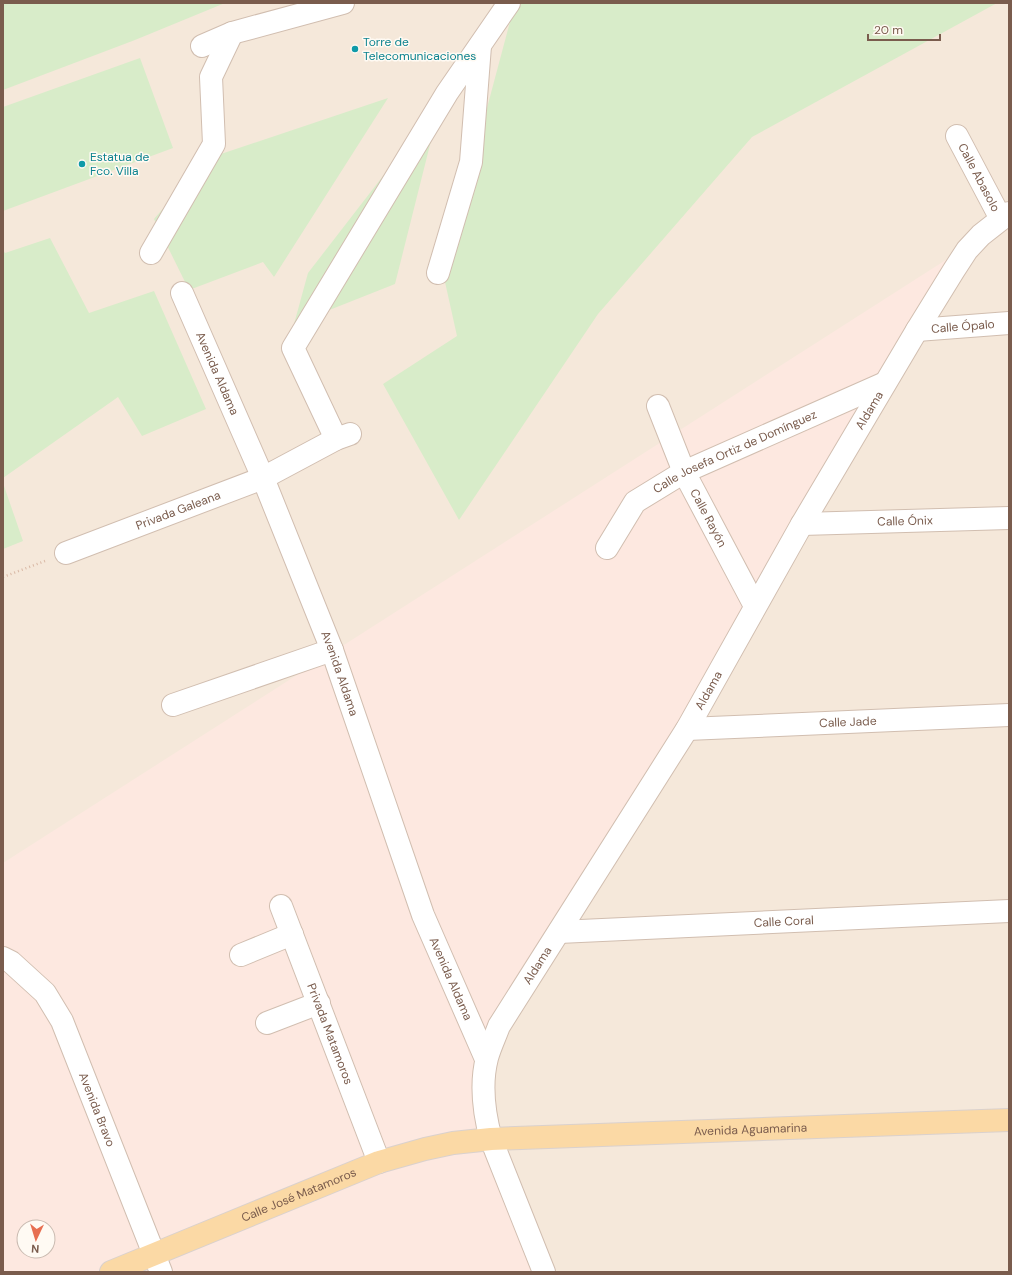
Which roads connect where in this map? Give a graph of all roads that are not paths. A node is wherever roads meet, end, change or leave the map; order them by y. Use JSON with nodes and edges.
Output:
{"nodes":[{"id":1,"x":343,"y":3,"type":"edge"},
{"id":2,"x":509,"y":3,"type":"edge"},
{"id":3,"x":232,"y":33,"type":"junction"},
{"id":4,"x":480,"y":45,"type":"junction"},
{"id":5,"x":202,"y":46,"type":"dead end"},
{"id":6,"x":957,"y":136,"type":"dead end"},
{"id":7,"x":1005,"y":216,"type":"edge"},
{"id":8,"x":151,"y":252,"type":"dead end"},
{"id":9,"x":438,"y":273,"type":"dead end"},
{"id":10,"x":182,"y":293,"type":"dead end"},
{"id":11,"x":1009,"y":322,"type":"edge"},
{"id":12,"x":917,"y":330,"type":"junction"},
{"id":13,"x":885,"y":383,"type":"junction"},
{"id":14,"x":658,"y":406,"type":"dead end"},
{"id":15,"x":684,"y":472,"type":"junction"},
{"id":16,"x":263,"y":478,"type":"junction"},
{"id":17,"x":1009,"y":518,"type":"edge"},
{"id":18,"x":802,"y":524,"type":"junction"},
{"id":19,"x":607,"y":548,"type":"dead end"},
{"id":20,"x":66,"y":553,"type":"road end"},
{"id":21,"x":756,"y":606,"type":"junction"},
{"id":22,"x":332,"y":650,"type":"junction"},
{"id":23,"x":173,"y":705,"type":"dead end"},
{"id":24,"x":1009,"y":715,"type":"edge"},
{"id":25,"x":687,"y":729,"type":"junction"},
{"id":26,"x":281,"y":906,"type":"dead end"},
{"id":27,"x":1009,"y":911,"type":"edge"},
{"id":28,"x":559,"y":932,"type":"junction"},
{"id":29,"x":292,"y":934,"type":"junction"},
{"id":30,"x":241,"y":956,"type":"dead end"},
{"id":31,"x":7,"y":960,"type":"edge"},
{"id":32,"x":319,"y":1003,"type":"junction"},
{"id":33,"x":267,"y":1023,"type":"dead end"},
{"id":34,"x":486,"y":1059,"type":"junction"},
{"id":35,"x":1009,"y":1120,"type":"edge"},
{"id":36,"x":491,"y":1139,"type":"junction"},
{"id":37,"x":379,"y":1162,"type":"junction"},
{"id":38,"x":157,"y":1264,"type":"edge"},
{"id":39,"x":111,"y":1272,"type":"edge"},
{"id":40,"x":544,"y":1272,"type":"edge"}],
"edges":[{"from":1,"to":3,"type":"street"},
{"from":2,"to":4,"type":"street"},
{"from":3,"to":5,"type":"street"},
{"from":3,"to":8,"type":"street"},
{"from":4,"to":9,"type":"street"},
{"from":4,"to":16,"type":"street","name":"Privada Galeana"},
{"from":6,"to":7,"type":"street","name":"Calle Abasolo"},
{"from":7,"to":12,"type":"street","name":"Aldama"},
{"from":10,"to":16,"type":"street","name":"Avenida Aldama"},
{"from":11,"to":12,"type":"street","name":"Calle Ópalo"},
{"from":12,"to":13,"type":"street","name":"Aldama"},
{"from":13,"to":15,"type":"street","name":"Calle Josefa Ortiz de Domínguez"},
{"from":13,"to":18,"type":"street","name":"Aldama"},
{"from":14,"to":15,"type":"street","name":"Calle Rayón"},
{"from":15,"to":19,"type":"street","name":"Calle Josefa Ortiz de Domínguez"},
{"from":15,"to":21,"type":"street","name":"Calle Rayón"},
{"from":16,"to":20,"type":"street","name":"Privada Galeana"},
{"from":16,"to":22,"type":"street","name":"Avenida Aldama"},
{"from":17,"to":18,"type":"street","name":"Calle Ónix"},
{"from":18,"to":21,"type":"street","name":"Aldama"},
{"from":21,"to":25,"type":"street","name":"Aldama"},
{"from":22,"to":23,"type":"street"},
{"from":22,"to":34,"type":"street","name":"Avenida Aldama"},
{"from":24,"to":25,"type":"street","name":"Calle Jade"},
{"from":25,"to":28,"type":"street","name":"Aldama"},
{"from":26,"to":29,"type":"street","name":"Privada Matamoros"},
{"from":27,"to":28,"type":"street","name":"Calle Coral"},
{"from":28,"to":34,"type":"street","name":"Aldama"},
{"from":29,"to":30,"type":"street"},
{"from":29,"to":32,"type":"street","name":"Privada Matamoros"},
{"from":31,"to":38,"type":"street","name":"Avenida Bravo"},
{"from":32,"to":33,"type":"street"},
{"from":32,"to":37,"type":"street","name":"Privada Matamoros"},
{"from":34,"to":36,"type":"street","name":"Aldama"},
{"from":35,"to":36,"type":"main road","name":"Avenida Aguamarina"},
{"from":36,"to":37,"type":"main road","name":"Calle José Matamoros"},
{"from":36,"to":40,"type":"street"},
{"from":37,"to":38,"type":"main road","name":"Calle José Matamoros"},
{"from":38,"to":39,"type":"main road","name":"Calle José Matamoros"}]}
